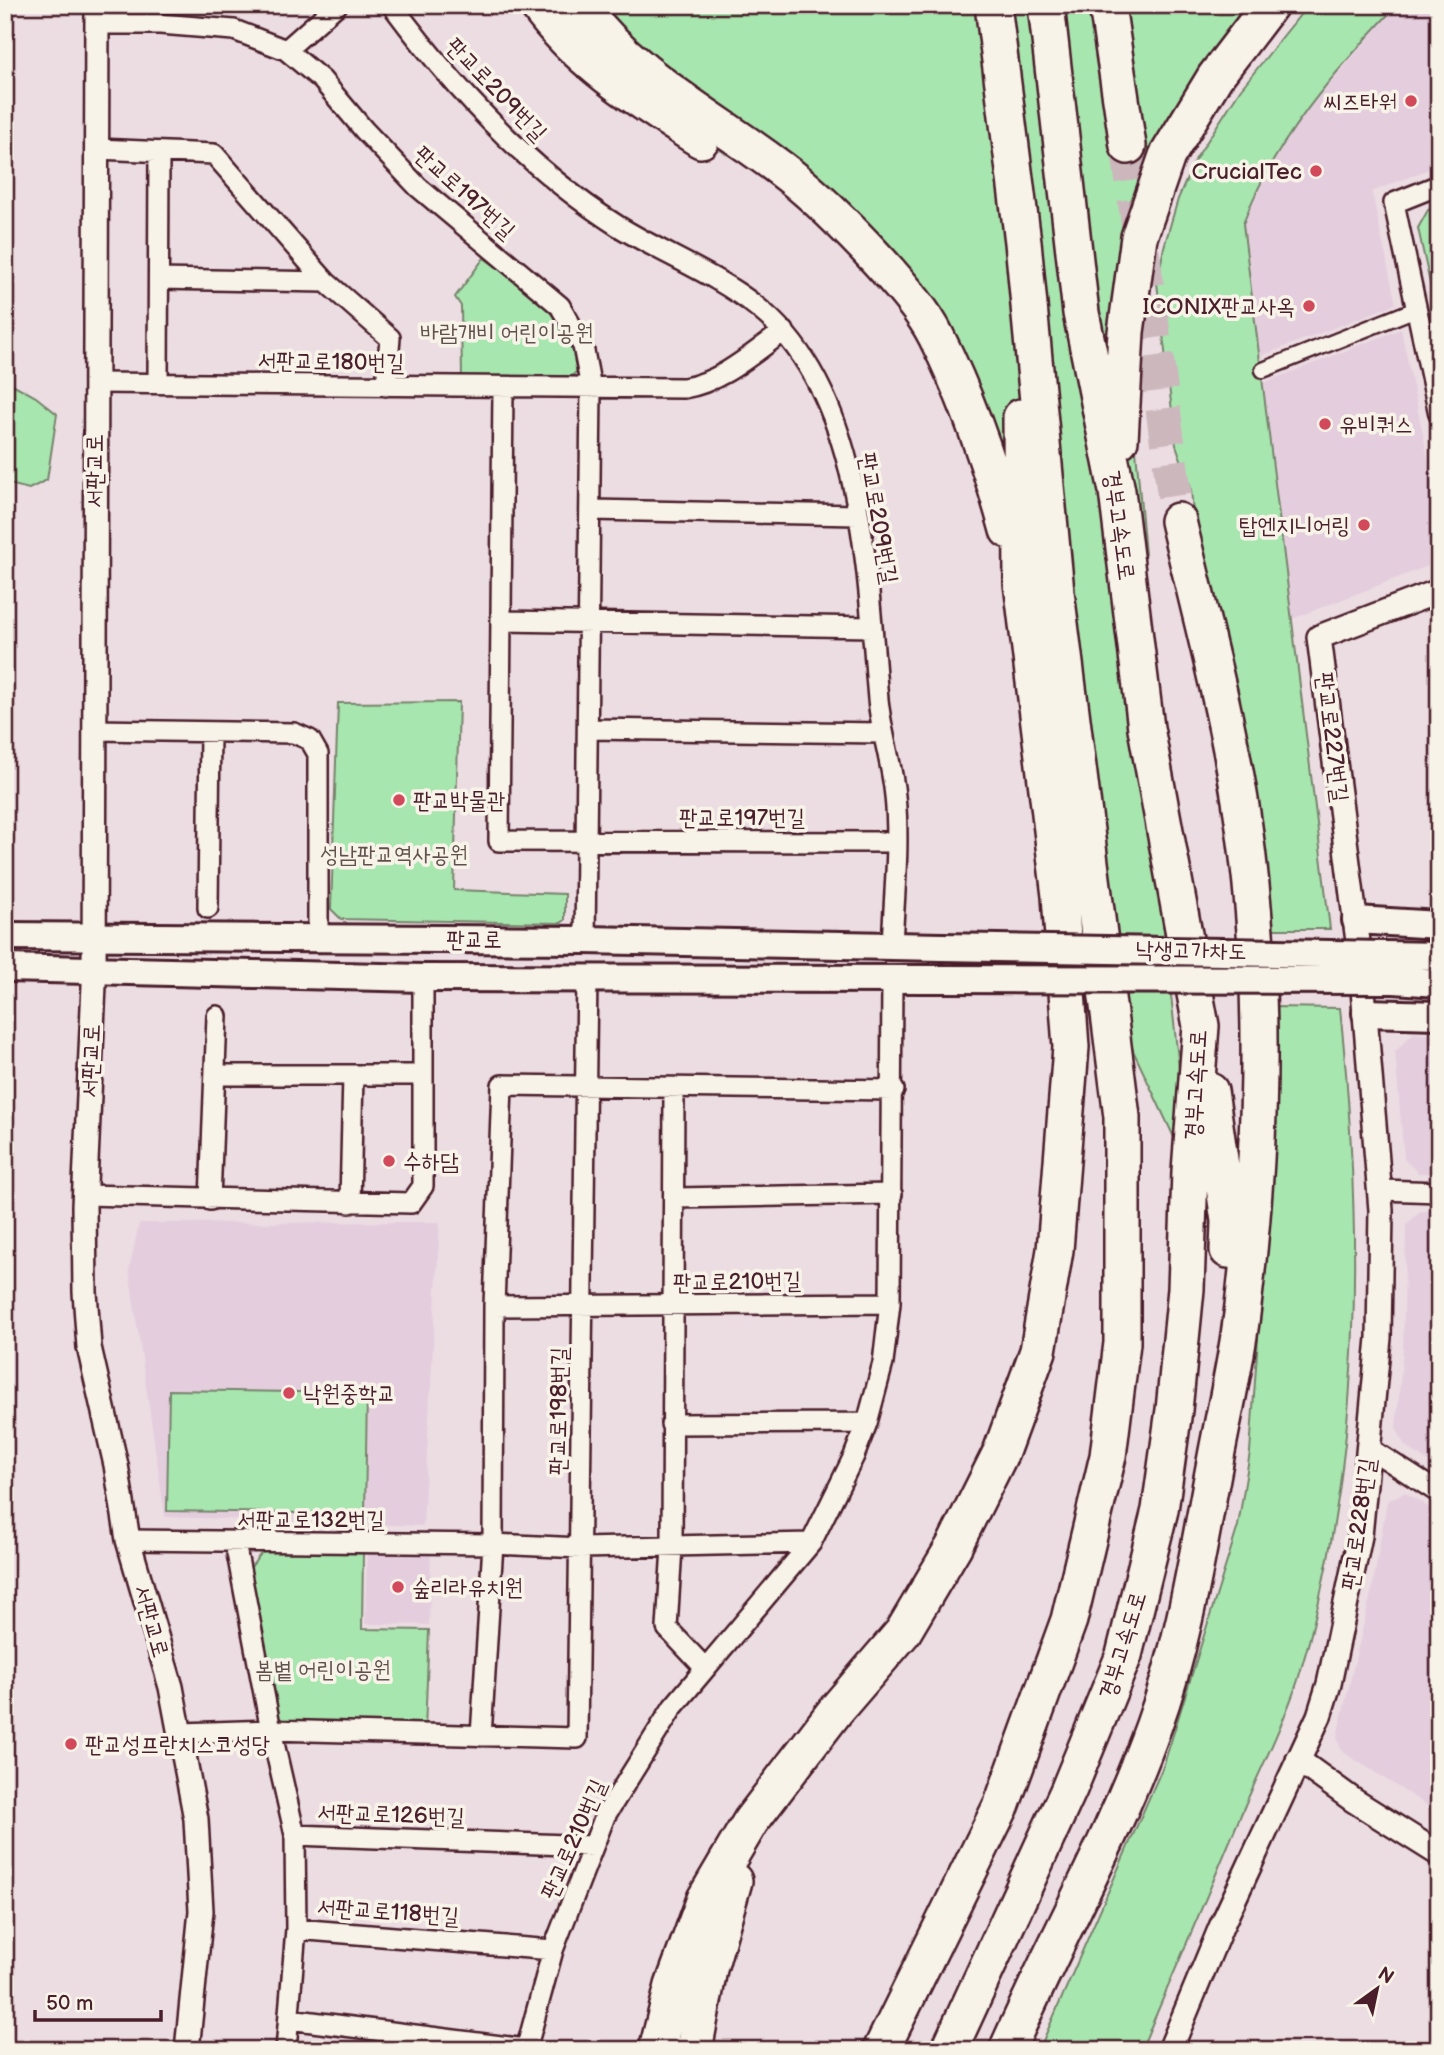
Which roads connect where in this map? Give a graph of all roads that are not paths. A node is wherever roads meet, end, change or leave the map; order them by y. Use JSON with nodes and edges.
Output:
{"nodes":[{"id":1,"x":337,"y":5,"type":"edge"},
{"id":2,"x":392,"y":5,"type":"edge"},
{"id":3,"x":537,"y":5,"type":"edge"},
{"id":4,"x":580,"y":5,"type":"edge"},
{"id":5,"x":993,"y":5,"type":"edge"},
{"id":6,"x":1046,"y":5,"type":"edge"},
{"id":7,"x":1107,"y":5,"type":"edge"},
{"id":8,"x":1267,"y":10,"type":"edge"},
{"id":9,"x":97,"y":15,"type":"edge"},
{"id":10,"x":161,"y":15,"type":"edge"},
{"id":11,"x":286,"y":50,"type":"junction"},
{"id":12,"x":1128,"y":146,"type":"tunnel mouth"},
{"id":13,"x":97,"y":149,"type":"junction"},
{"id":14,"x":159,"y":152,"type":"junction"},
{"id":15,"x":1439,"y":185,"type":"edge"},
{"id":16,"x":841,"y":224,"type":"junction"},
{"id":17,"x":1023,"y":242,"type":"junction"},
{"id":18,"x":159,"y":279,"type":"junction"},
{"id":19,"x":326,"y":282,"type":"junction"},
{"id":20,"x":1416,"y":309,"type":"junction"},
{"id":21,"x":784,"y":331,"type":"junction"},
{"id":22,"x":1264,"y":370,"type":"dead end"},
{"id":23,"x":158,"y":382,"type":"junction"},
{"id":24,"x":95,"y":383,"type":"junction"},
{"id":25,"x":386,"y":386,"type":"junction"},
{"id":26,"x":503,"y":387,"type":"junction"},
{"id":27,"x":591,"y":388,"type":"junction"},
{"id":28,"x":1439,"y":414,"type":"edge"},
{"id":29,"x":1117,"y":491,"type":"junction"},
{"id":30,"x":590,"y":510,"type":"junction"},
{"id":31,"x":858,"y":515,"type":"junction"},
{"id":32,"x":1178,"y":521,"type":"tunnel mouth"},
{"id":33,"x":1022,"y":583,"type":"junction"},
{"id":34,"x":1439,"y":591,"type":"edge"},
{"id":35,"x":503,"y":621,"type":"junction"},
{"id":36,"x":589,"y":622,"type":"junction"},
{"id":37,"x":872,"y":626,"type":"junction"},
{"id":38,"x":588,"y":729,"type":"junction"},
{"id":39,"x":94,"y":730,"type":"junction"},
{"id":40,"x":210,"y":732,"type":"junction"},
{"id":41,"x":881,"y":733,"type":"junction"},
{"id":42,"x":587,"y":842,"type":"junction"},
{"id":43,"x":896,"y":842,"type":"junction"},
{"id":44,"x":208,"y":908,"type":"dead end"},
{"id":45,"x":1356,"y":920,"type":"junction"},
{"id":46,"x":1439,"y":925,"type":"edge"},
{"id":47,"x":5,"y":936,"type":"edge"},
{"id":48,"x":93,"y":936,"type":"junction"},
{"id":49,"x":318,"y":939,"type":"junction"},
{"id":50,"x":585,"y":940,"type":"junction"},
{"id":51,"x":892,"y":946,"type":"junction"},
{"id":52,"x":943,"y":947,"type":"joint"},
{"id":53,"x":1439,"y":956,"type":"edge"},
{"id":54,"x":1361,"y":965,"type":"joint"},
{"id":55,"x":5,"y":968,"type":"edge"},
{"id":56,"x":93,"y":969,"type":"junction"},
{"id":57,"x":587,"y":976,"type":"junction"},
{"id":58,"x":423,"y":978,"type":"junction"},
{"id":59,"x":892,"y":979,"type":"junction"},
{"id":60,"x":943,"y":979,"type":"joint"},
{"id":61,"x":1439,"y":983,"type":"edge"},
{"id":62,"x":1366,"y":1013,"type":"junction"},
{"id":63,"x":1439,"y":1015,"type":"edge"},
{"id":64,"x":217,"y":1016,"type":"dead end"},
{"id":65,"x":1201,"y":1026,"type":"junction"},
{"id":66,"x":215,"y":1074,"type":"junction"},
{"id":67,"x":353,"y":1075,"type":"junction"},
{"id":68,"x":423,"y":1075,"type":"junction"},
{"id":69,"x":585,"y":1084,"type":"junction"},
{"id":70,"x":674,"y":1088,"type":"junction"},
{"id":71,"x":894,"y":1090,"type":"junction"},
{"id":72,"x":1381,"y":1190,"type":"junction"},
{"id":73,"x":1439,"y":1192,"type":"edge"},
{"id":74,"x":892,"y":1194,"type":"junction"},
{"id":75,"x":85,"y":1195,"type":"junction"},
{"id":76,"x":675,"y":1198,"type":"junction"},
{"id":77,"x":210,"y":1200,"type":"junction"},
{"id":78,"x":350,"y":1203,"type":"junction"},
{"id":79,"x":890,"y":1303,"type":"junction"},
{"id":80,"x":584,"y":1305,"type":"junction"},
{"id":81,"x":494,"y":1306,"type":"junction"},
{"id":82,"x":672,"y":1306,"type":"junction"},
{"id":83,"x":671,"y":1423,"type":"junction"},
{"id":84,"x":867,"y":1423,"type":"junction"},
{"id":85,"x":1369,"y":1448,"type":"junction"},
{"id":86,"x":1214,"y":1463,"type":"junction"},
{"id":87,"x":1439,"y":1493,"type":"edge"},
{"id":88,"x":128,"y":1540,"type":"junction"},
{"id":89,"x":235,"y":1543,"type":"junction"},
{"id":90,"x":811,"y":1543,"type":"junction"},
{"id":91,"x":493,"y":1544,"type":"junction"},
{"id":92,"x":672,"y":1547,"type":"junction"},
{"id":93,"x":581,"y":1548,"type":"junction"},
{"id":94,"x":704,"y":1667,"type":"junction"},
{"id":95,"x":271,"y":1730,"type":"junction"},
{"id":96,"x":181,"y":1733,"type":"junction"},
{"id":97,"x":481,"y":1737,"type":"junction"},
{"id":98,"x":1298,"y":1759,"type":"junction"},
{"id":99,"x":751,"y":1821,"type":"junction"},
{"id":100,"x":295,"y":1835,"type":"junction"},
{"id":101,"x":593,"y":1846,"type":"junction"},
{"id":102,"x":1439,"y":1854,"type":"edge"},
{"id":103,"x":296,"y":1929,"type":"junction"},
{"id":104,"x":553,"y":1950,"type":"junction"},
{"id":105,"x":289,"y":2019,"type":"junction"},
{"id":106,"x":187,"y":2050,"type":"edge"},
{"id":107,"x":286,"y":2050,"type":"edge"},
{"id":108,"x":526,"y":2050,"type":"edge"},
{"id":109,"x":657,"y":2050,"type":"edge"},
{"id":110,"x":694,"y":2050,"type":"edge"},
{"id":111,"x":881,"y":2050,"type":"edge"},
{"id":112,"x":949,"y":2050,"type":"edge"},
{"id":113,"x":1006,"y":2050,"type":"edge"},
{"id":114,"x":1170,"y":2050,"type":"edge"}],
"edges":[{"from":1,"to":11,"type":"street"},
{"from":2,"to":21,"type":"street","name":"판교로209번길"},
{"from":3,"to":16,"type":"highway"},
{"from":4,"to":16,"type":"highway"},
{"from":5,"to":17,"type":"highway"},
{"from":6,"to":29,"type":"highway","name":"경부고속도로"},
{"from":7,"to":12,"type":"highway"},
{"from":8,"to":29,"type":"highway"},
{"from":9,"to":10,"type":"street","name":"판교로197번길"},
{"from":9,"to":13,"type":"street","name":"서판교로"},
{"from":10,"to":11,"type":"street","name":"판교로197번길"},
{"from":11,"to":27,"type":"street","name":"판교로197번길"},
{"from":13,"to":14,"type":"street"},
{"from":13,"to":24,"type":"street","name":"서판교로"},
{"from":14,"to":18,"type":"street"},
{"from":14,"to":19,"type":"street"},
{"from":15,"to":20,"type":"street"},
{"from":16,"to":33,"type":"highway"},
{"from":17,"to":33,"type":"highway"},
{"from":17,"to":111,"type":"highway"},
{"from":18,"to":19,"type":"street"},
{"from":18,"to":23,"type":"street"},
{"from":19,"to":25,"type":"street"},
{"from":20,"to":22,"type":"street"},
{"from":20,"to":28,"type":"street"},
{"from":21,"to":27,"type":"street","name":"서판교로180번길"},
{"from":21,"to":31,"type":"street","name":"판교로209번길"},
{"from":23,"to":24,"type":"street","name":"서판교로180번길"},
{"from":23,"to":25,"type":"street","name":"서판교로180번길"},
{"from":24,"to":39,"type":"street","name":"서판교로"},
{"from":25,"to":26,"type":"street","name":"서판교로180번길"},
{"from":26,"to":27,"type":"street","name":"서판교로180번길"},
{"from":26,"to":35,"type":"street"},
{"from":27,"to":30,"type":"street","name":"판교로197번길"},
{"from":29,"to":65,"type":"highway","name":"경부고속도로"},
{"from":30,"to":31,"type":"street"},
{"from":30,"to":36,"type":"street","name":"판교로197번길"},
{"from":31,"to":37,"type":"street","name":"판교로209번길"},
{"from":32,"to":86,"type":"highway"},
{"from":33,"to":99,"type":"highway"},
{"from":34,"to":45,"type":"street","name":"판교로227번길"},
{"from":35,"to":36,"type":"street"},
{"from":35,"to":42,"type":"street","name":"판교로197번길"},
{"from":36,"to":37,"type":"street"},
{"from":36,"to":38,"type":"street","name":"판교로197번길"},
{"from":37,"to":41,"type":"street","name":"판교로209번길"},
{"from":38,"to":41,"type":"street"},
{"from":38,"to":42,"type":"street","name":"판교로197번길"},
{"from":39,"to":40,"type":"street"},
{"from":39,"to":48,"type":"street","name":"서판교로"},
{"from":40,"to":44,"type":"street"},
{"from":40,"to":49,"type":"street"},
{"from":41,"to":43,"type":"street","name":"판교로209번길"},
{"from":42,"to":43,"type":"street","name":"판교로197번길"},
{"from":42,"to":50,"type":"street","name":"판교로197번길"},
{"from":43,"to":51,"type":"street","name":"판교로209번길"},
{"from":45,"to":46,"type":"main road"},
{"from":45,"to":54,"type":"street","name":"판교로227번길"},
{"from":47,"to":48,"type":"main road","name":"판교로"},
{"from":48,"to":49,"type":"main road","name":"판교로"},
{"from":48,"to":56,"type":"street","name":"서판교로"},
{"from":49,"to":50,"type":"main road","name":"판교로"},
{"from":50,"to":51,"type":"main road","name":"판교로"},
{"from":51,"to":52,"type":"main road","name":"판교로"},
{"from":52,"to":53,"type":"main road","name":"낙생고가차도","bridge":true},
{"from":54,"to":62,"type":"street","name":"판교로228번길"},
{"from":55,"to":56,"type":"main road","name":"판교로"},
{"from":56,"to":58,"type":"main road","name":"판교로"},
{"from":56,"to":75,"type":"street","name":"서판교로"},
{"from":57,"to":58,"type":"main road","name":"판교로"},
{"from":57,"to":59,"type":"main road","name":"판교로"},
{"from":57,"to":69,"type":"street","name":"판교로198번길"},
{"from":58,"to":68,"type":"street","name":"판교로"},
{"from":59,"to":60,"type":"main road","name":"판교로"},
{"from":59,"to":71,"type":"street","name":"판교로210번길"},
{"from":60,"to":61,"type":"main road","name":"낙생고가차도","bridge":true},
{"from":62,"to":63,"type":"main road"},
{"from":62,"to":72,"type":"street","name":"판교로228번길"},
{"from":64,"to":66,"type":"street"},
{"from":65,"to":86,"type":"highway"},
{"from":65,"to":112,"type":"highway","name":"경부고속도로"},
{"from":66,"to":67,"type":"street"},
{"from":66,"to":77,"type":"street"},
{"from":67,"to":68,"type":"street"},
{"from":67,"to":78,"type":"street"},
{"from":68,"to":78,"type":"street","name":"판교로"},
{"from":69,"to":70,"type":"street"},
{"from":69,"to":80,"type":"street","name":"판교로198번길"},
{"from":69,"to":81,"type":"street"},
{"from":70,"to":71,"type":"street"},
{"from":70,"to":76,"type":"street"},
{"from":71,"to":74,"type":"street","name":"판교로210번길"},
{"from":72,"to":73,"type":"street"},
{"from":72,"to":85,"type":"street","name":"판교로228번길"},
{"from":74,"to":76,"type":"street"},
{"from":74,"to":79,"type":"street","name":"판교로210번길"},
{"from":75,"to":77,"type":"street"},
{"from":75,"to":88,"type":"street","name":"서판교로"},
{"from":76,"to":82,"type":"street"},
{"from":77,"to":78,"type":"street"},
{"from":79,"to":82,"type":"street","name":"판교로210번길"},
{"from":79,"to":84,"type":"street","name":"판교로210번길"},
{"from":80,"to":81,"type":"street"},
{"from":80,"to":82,"type":"street","name":"판교로210번길"},
{"from":80,"to":93,"type":"street","name":"판교로198번길"},
{"from":81,"to":91,"type":"street"},
{"from":82,"to":83,"type":"street"},
{"from":83,"to":84,"type":"street"},
{"from":83,"to":92,"type":"street"},
{"from":84,"to":90,"type":"street","name":"판교로210번길"},
{"from":85,"to":87,"type":"street"},
{"from":85,"to":98,"type":"street","name":"판교로228번길"},
{"from":86,"to":113,"type":"highway"},
{"from":88,"to":89,"type":"street","name":"서판교로132번길"},
{"from":88,"to":96,"type":"street","name":"서판교로"},
{"from":89,"to":91,"type":"street","name":"서판교로132번길"},
{"from":89,"to":95,"type":"street","name":"서판교로126번길"},
{"from":90,"to":92,"type":"street","name":"서판교로132번길"},
{"from":90,"to":94,"type":"street","name":"판교로210번길"},
{"from":91,"to":93,"type":"street","name":"서판교로132번길"},
{"from":91,"to":97,"type":"street"},
{"from":92,"to":93,"type":"street","name":"서판교로132번길"},
{"from":92,"to":94,"type":"street"},
{"from":93,"to":97,"type":"street","name":"판교로198번길"},
{"from":94,"to":101,"type":"street","name":"판교로210번길"},
{"from":95,"to":96,"type":"street"},
{"from":95,"to":97,"type":"street"},
{"from":95,"to":100,"type":"street","name":"서판교로126번길"},
{"from":96,"to":106,"type":"street","name":"서판교로"},
{"from":98,"to":102,"type":"street"},
{"from":98,"to":114,"type":"street","name":"판교로228번길"},
{"from":99,"to":109,"type":"highway"},
{"from":99,"to":110,"type":"highway"},
{"from":100,"to":101,"type":"street","name":"서판교로126번길"},
{"from":100,"to":103,"type":"street"},
{"from":101,"to":104,"type":"street","name":"판교로210번길"},
{"from":103,"to":104,"type":"street","name":"서판교로118번길"},
{"from":103,"to":105,"type":"street","name":"서판교로118번길"},
{"from":104,"to":108,"type":"street","name":"판교로210번길"},
{"from":105,"to":107,"type":"street","name":"서판교로118번길"},
{"from":105,"to":108,"type":"street"}]}
